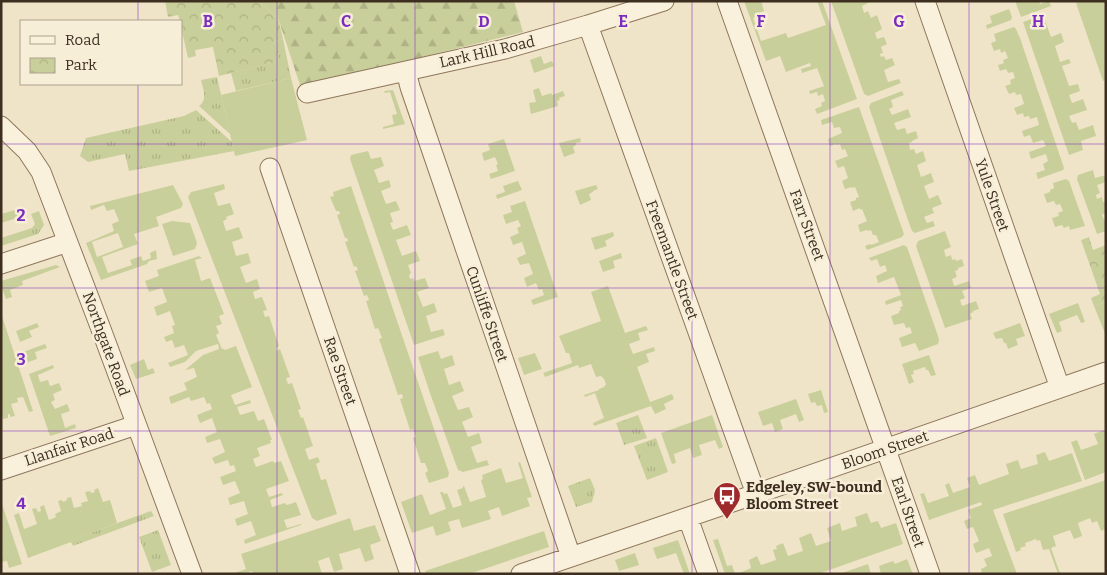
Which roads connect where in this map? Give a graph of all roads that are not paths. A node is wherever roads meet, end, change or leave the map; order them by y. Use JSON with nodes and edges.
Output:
{"nodes":[{"id":1,"x":664,"y":1,"type":"edge"},
{"id":2,"x":727,"y":1,"type":"edge"},
{"id":3,"x":925,"y":1,"type":"edge"},
{"id":4,"x":588,"y":25,"type":"junction"},
{"id":5,"x":406,"y":71,"type":"junction"},
{"id":6,"x":307,"y":93,"type":"dead end"},
{"id":7,"x":1,"y":126,"type":"edge"},
{"id":8,"x":270,"y":168,"type":"dead end"},
{"id":9,"x":68,"y":241,"type":"junction"},
{"id":10,"x":1,"y":264,"type":"edge"},
{"id":11,"x":1106,"y":372,"type":"edge"},
{"id":12,"x":1060,"y":388,"type":"junction"},
{"id":13,"x":136,"y":425,"type":"junction"},
{"id":14,"x":886,"y":449,"type":"junction"},
{"id":15,"x":1,"y":470,"type":"edge"},
{"id":16,"x":756,"y":494,"type":"junction"},
{"id":17,"x":688,"y":518,"type":"junction"},
{"id":18,"x":571,"y":557,"type":"junction"},
{"id":19,"x":531,"y":572,"type":"edge"},
{"id":20,"x":192,"y":574,"type":"edge"},
{"id":21,"x":410,"y":574,"type":"edge"},
{"id":22,"x":708,"y":574,"type":"edge"},
{"id":23,"x":930,"y":574,"type":"edge"}],
"edges":[{"from":1,"to":4,"type":"street","name":"Lark Hill Road"},
{"from":2,"to":14,"type":"street","name":"Farr Street"},
{"from":3,"to":12,"type":"street","name":"Yule Street"},
{"from":4,"to":5,"type":"street","name":"Lark Hill Road"},
{"from":4,"to":16,"type":"street","name":"Freemantle Street"},
{"from":5,"to":6,"type":"street","name":"Lark Hill Road"},
{"from":5,"to":18,"type":"street","name":"Cunliffe Street"},
{"from":7,"to":9,"type":"street","name":"Northgate Road"},
{"from":8,"to":21,"type":"street","name":"Rae Street"},
{"from":9,"to":10,"type":"street"},
{"from":9,"to":13,"type":"street","name":"Northgate Road"},
{"from":11,"to":12,"type":"street","name":"Bloom Street"},
{"from":12,"to":14,"type":"street","name":"Bloom Street"},
{"from":13,"to":15,"type":"street","name":"Llanfair Road"},
{"from":13,"to":20,"type":"street","name":"Northgate Road"},
{"from":14,"to":16,"type":"street","name":"Bloom Street"},
{"from":14,"to":23,"type":"street","name":"Earl Street"},
{"from":16,"to":17,"type":"street","name":"Bloom Street"},
{"from":17,"to":18,"type":"street","name":"Bloom Street"},
{"from":17,"to":22,"type":"street"},
{"from":18,"to":19,"type":"street","name":"Bloom Street"}]}
